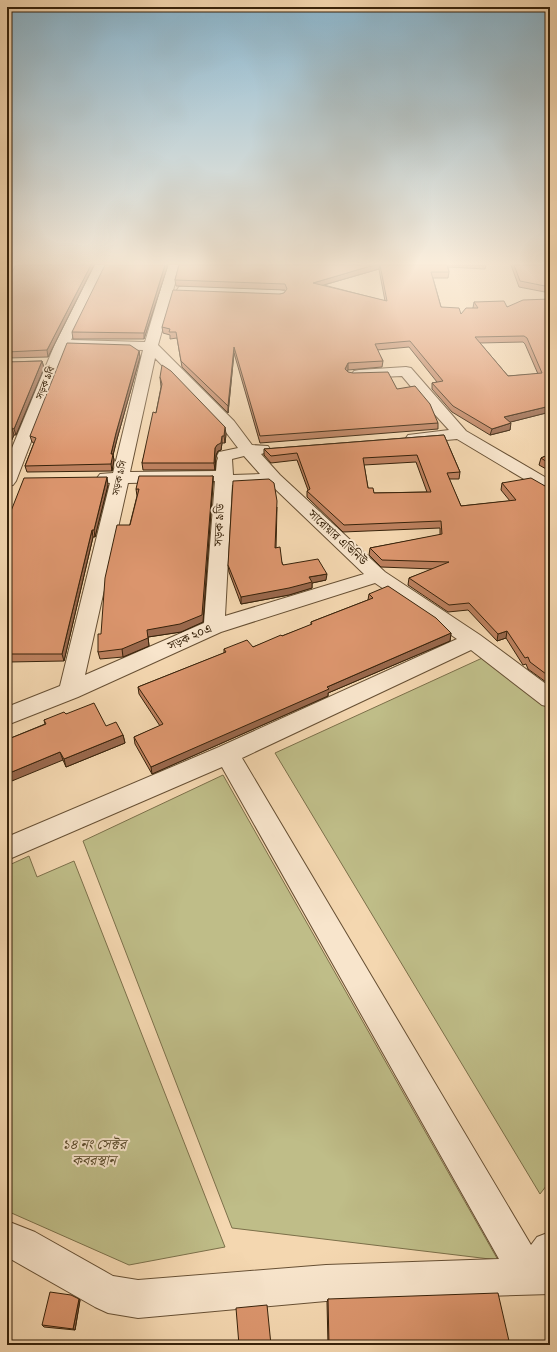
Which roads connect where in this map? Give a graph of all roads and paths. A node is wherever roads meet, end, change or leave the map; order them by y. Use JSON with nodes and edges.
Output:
{"nodes":[{"id":1,"x":70,"y":328,"type":"edge"},
{"id":2,"x":156,"y":328,"type":"edge"},
{"id":3,"x":62,"y":344,"type":"junction"},
{"id":4,"x":151,"y":346,"type":"junction"},
{"id":5,"x":39,"y":362,"type":"edge"},
{"id":6,"x":55,"y":362,"type":"junction"},
{"id":7,"x":353,"y":374,"type":"edge"},
{"id":8,"x":228,"y":424,"type":"junction"},
{"id":9,"x":460,"y":434,"type":"junction"},
{"id":10,"x":397,"y":439,"type":"edge"},
{"id":11,"x":280,"y":448,"type":"edge"},
{"id":12,"x":248,"y":450,"type":"junction"},
{"id":13,"x":225,"y":456,"type":"junction"},
{"id":14,"x":88,"y":478,"type":"edge"},
{"id":15,"x":119,"y":478,"type":"junction"},
{"id":16,"x":223,"y":478,"type":"junction"},
{"id":17,"x":13,"y":479,"type":"edge"},
{"id":18,"x":274,"y":479,"type":"junction"},
{"id":19,"x":550,"y":487,"type":"edge"},
{"id":20,"x":378,"y":576,"type":"junction"},
{"id":21,"x":214,"y":627,"type":"junction"},
{"id":22,"x":473,"y":640,"type":"junction"},
{"id":23,"x":70,"y":691,"type":"junction"},
{"id":24,"x":550,"y":699,"type":"edge"},
{"id":25,"x":7,"y":716,"type":"edge"},
{"id":26,"x":227,"y":754,"type":"junction"},
{"id":27,"x":7,"y":849,"type":"edge"},
{"id":28,"x":7,"y":1239,"type":"edge"},
{"id":29,"x":543,"y":1268,"type":"edge"}],
"edges":[{"from":1,"to":3,"type":"street","name":"সড়ক ৯বি"},
{"from":2,"to":4,"type":"street","name":"সড়ক ৯সি"},
{"from":3,"to":4,"type":"street"},
{"from":3,"to":6,"type":"street","name":"সড়ক ৯বি"},
{"from":4,"to":8,"type":"street","name":"সারোয়ার এভিনিউ"},
{"from":4,"to":15,"type":"street","name":"সড়ক ৯সি"},
{"from":5,"to":6,"type":"street"},
{"from":6,"to":17,"type":"street","name":"সড়ক ৯বি"},
{"from":7,"to":9,"type":"street"},
{"from":8,"to":12,"type":"street","name":"সারোয়ার এভিনিউ"},
{"from":8,"to":13,"type":"street","name":"সড়ক ৯ডি"},
{"from":9,"to":10,"type":"street"},
{"from":9,"to":19,"type":"street"},
{"from":11,"to":12,"type":"street"},
{"from":12,"to":13,"type":"street"},
{"from":12,"to":18,"type":"street","name":"সারোয়ার এভিনিউ"},
{"from":13,"to":16,"type":"street","name":"সড়ক ৯ডি"},
{"from":14,"to":15,"type":"street"},
{"from":15,"to":16,"type":"street"},
{"from":15,"to":23,"type":"street","name":"সড়ক ৯সি"},
{"from":16,"to":18,"type":"street"},
{"from":16,"to":21,"type":"street","name":"সড়ক ৯ডি"},
{"from":18,"to":20,"type":"street","name":"সারোয়ার এভিনিউ"},
{"from":20,"to":21,"type":"street","name":"সড়ক ২০এ"},
{"from":20,"to":22,"type":"street","name":"সারোয়ার এভিনিউ"},
{"from":21,"to":23,"type":"street","name":"সড়ক ২০এ"},
{"from":22,"to":24,"type":"street","name":"সারোয়ার এভিনিউ"},
{"from":22,"to":26,"type":"street"},
{"from":23,"to":25,"type":"street","name":"সড়ক ২০এ"},
{"from":26,"to":27,"type":"street"},
{"from":26,"to":29,"type":"street"},
{"from":28,"to":29,"type":"street"}]}
